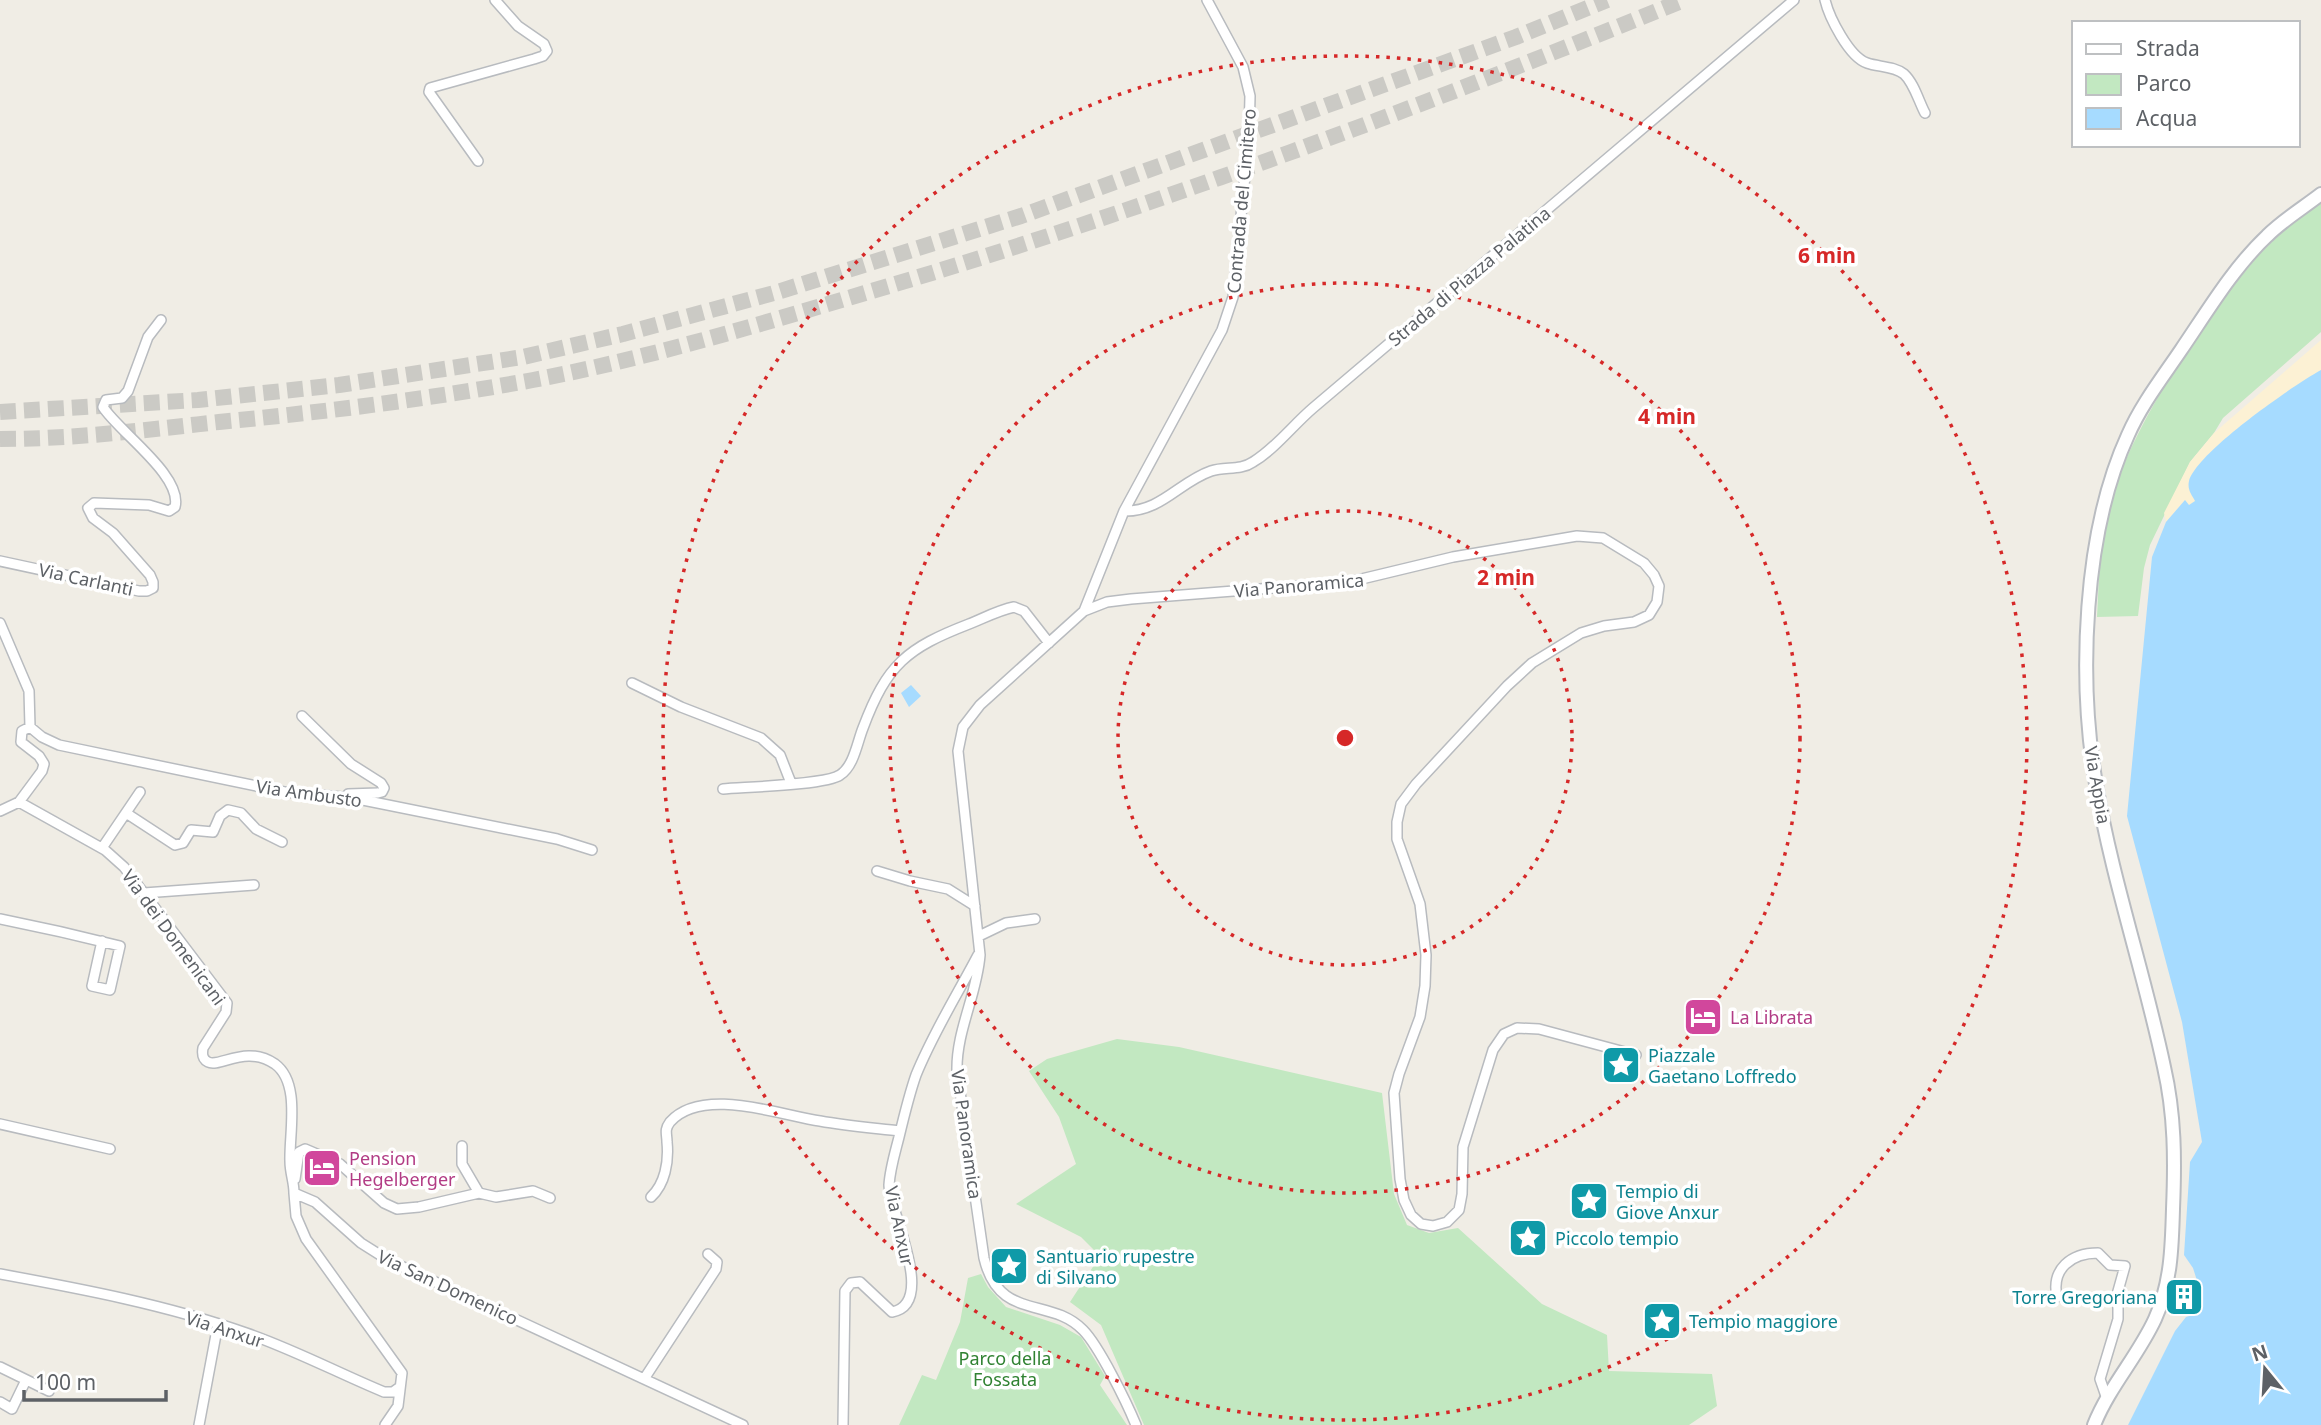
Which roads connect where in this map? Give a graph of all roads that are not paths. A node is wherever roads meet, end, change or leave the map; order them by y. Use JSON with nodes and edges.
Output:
{"nodes":[{"id":1,"x":495,"y":0,"type":"edge"},
{"id":2,"x":1207,"y":0,"type":"edge"},
{"id":3,"x":1794,"y":0,"type":"edge"},
{"id":4,"x":1825,"y":0,"type":"edge"},
{"id":5,"x":1924,"y":114,"type":"dead end"},
{"id":6,"x":478,"y":161,"type":"dead end"},
{"id":7,"x":2321,"y":194,"type":"edge"},
{"id":8,"x":161,"y":320,"type":"dead end"},
{"id":9,"x":1125,"y":511,"type":"junction"},
{"id":10,"x":0,"y":561,"type":"edge"},
{"id":11,"x":1084,"y":611,"type":"junction"},
{"id":12,"x":0,"y":624,"type":"edge"},
{"id":13,"x":1049,"y":643,"type":"junction"},
{"id":14,"x":632,"y":683,"type":"dead end"},
{"id":15,"x":302,"y":716,"type":"dead end"},
{"id":16,"x":30,"y":727,"type":"junction"},
{"id":17,"x":791,"y":783,"type":"junction"},
{"id":18,"x":723,"y":789,"type":"dead end"},
{"id":19,"x":140,"y":793,"type":"dead end"},
{"id":20,"x":339,"y":796,"type":"junction"},
{"id":21,"x":19,"y":802,"type":"junction"},
{"id":22,"x":0,"y":811,"type":"edge"},
{"id":23,"x":126,"y":813,"type":"junction"},
{"id":24,"x":282,"y":842,"type":"dead end"},
{"id":25,"x":102,"y":848,"type":"junction"},
{"id":26,"x":592,"y":850,"type":"dead end"},
{"id":27,"x":877,"y":871,"type":"dead end"},
{"id":28,"x":254,"y":886,"type":"dead end"},
{"id":29,"x":144,"y":893,"type":"junction"},
{"id":30,"x":975,"y":906,"type":"junction"},
{"id":31,"x":0,"y":919,"type":"edge"},
{"id":32,"x":1035,"y":919,"type":"dead end"},
{"id":33,"x":979,"y":936,"type":"junction"},
{"id":34,"x":102,"y":941,"type":"junction"},
{"id":35,"x":980,"y":951,"type":"junction"},
{"id":36,"x":1636,"y":1055,"type":"dead end"},
{"id":37,"x":0,"y":1124,"type":"edge"},
{"id":38,"x":900,"y":1131,"type":"junction"},
{"id":39,"x":462,"y":1146,"type":"dead end"},
{"id":40,"x":110,"y":1149,"type":"dead end"},
{"id":41,"x":294,"y":1189,"type":"junction"},
{"id":42,"x":479,"y":1193,"type":"junction"},
{"id":43,"x":651,"y":1197,"type":"dead end"},
{"id":44,"x":550,"y":1198,"type":"dead end"},
{"id":45,"x":708,"y":1254,"type":"dead end"},
{"id":46,"x":0,"y":1274,"type":"edge"},
{"id":47,"x":2057,"y":1297,"type":"dead end"},
{"id":48,"x":218,"y":1324,"type":"junction"},
{"id":49,"x":0,"y":1367,"type":"edge"},
{"id":50,"x":644,"y":1379,"type":"junction"},
{"id":51,"x":26,"y":1380,"type":"junction"},
{"id":52,"x":400,"y":1387,"type":"junction"},
{"id":53,"x":49,"y":1391,"type":"dead end"},
{"id":54,"x":2107,"y":1399,"type":"junction"},
{"id":55,"x":0,"y":1402,"type":"edge"},
{"id":56,"x":199,"y":1425,"type":"edge"},
{"id":57,"x":385,"y":1425,"type":"edge"},
{"id":58,"x":743,"y":1425,"type":"edge"},
{"id":59,"x":843,"y":1425,"type":"edge"},
{"id":60,"x":1136,"y":1425,"type":"edge"},
{"id":61,"x":2094,"y":1425,"type":"edge"}],
"edges":[{"from":1,"to":6,"type":"street"},
{"from":2,"to":9,"type":"street","name":"Contrada del Cimitero"},
{"from":3,"to":9,"type":"street","name":"Strada di Piazza Palatina"},
{"from":4,"to":5,"type":"street"},
{"from":7,"to":54,"type":"main road","name":"Via Appia"},
{"from":8,"to":10,"type":"street","name":"Via Carlanti"},
{"from":9,"to":11,"type":"street","name":"Contrada del Cimitero"},
{"from":11,"to":13,"type":"street","name":"Via Panoramica"},
{"from":11,"to":36,"type":"street","name":"Via Panoramica"},
{"from":12,"to":16,"type":"street"},
{"from":13,"to":17,"type":"street"},
{"from":13,"to":30,"type":"street","name":"Via Panoramica"},
{"from":14,"to":17,"type":"street"},
{"from":15,"to":20,"type":"street"},
{"from":16,"to":20,"type":"street","name":"Via Ambusto"},
{"from":16,"to":21,"type":"street"},
{"from":17,"to":18,"type":"street"},
{"from":19,"to":23,"type":"street"},
{"from":20,"to":26,"type":"street","name":"Via Ambusto"},
{"from":21,"to":22,"type":"street"},
{"from":21,"to":25,"type":"street","name":"Via dei Domenicani"},
{"from":23,"to":24,"type":"street"},
{"from":23,"to":25,"type":"street"},
{"from":25,"to":29,"type":"street","name":"Via dei Domenicani"},
{"from":27,"to":30,"type":"street"},
{"from":28,"to":29,"type":"street"},
{"from":29,"to":41,"type":"street","name":"Via dei Domenicani"},
{"from":30,"to":33,"type":"street","name":"Via Panoramica"},
{"from":31,"to":34,"type":"street"},
{"from":32,"to":33,"type":"street"},
{"from":33,"to":35,"type":"street","name":"Via Panoramica"},
{"from":34,"to":34,"type":"street"},
{"from":35,"to":38,"type":"street","name":"Via Anxur"},
{"from":35,"to":60,"type":"street","name":"Via Panoramica"},
{"from":37,"to":40,"type":"street"},
{"from":38,"to":43,"type":"street"},
{"from":38,"to":59,"type":"street","name":"Via Anxur"},
{"from":39,"to":42,"type":"street"},
{"from":41,"to":42,"type":"street"},
{"from":41,"to":50,"type":"street","name":"Via San Domenico"},
{"from":41,"to":52,"type":"street"},
{"from":42,"to":44,"type":"street"},
{"from":45,"to":50,"type":"street"},
{"from":46,"to":48,"type":"street","name":"Via Anxur"},
{"from":47,"to":54,"type":"street"},
{"from":48,"to":52,"type":"street","name":"Via Anxur"},
{"from":48,"to":56,"type":"street"},
{"from":49,"to":51,"type":"street"},
{"from":50,"to":58,"type":"street","name":"Via San Domenico"},
{"from":51,"to":53,"type":"street"},
{"from":51,"to":55,"type":"street"},
{"from":52,"to":57,"type":"street"},
{"from":54,"to":61,"type":"main road","name":"Via Appia"}]}
